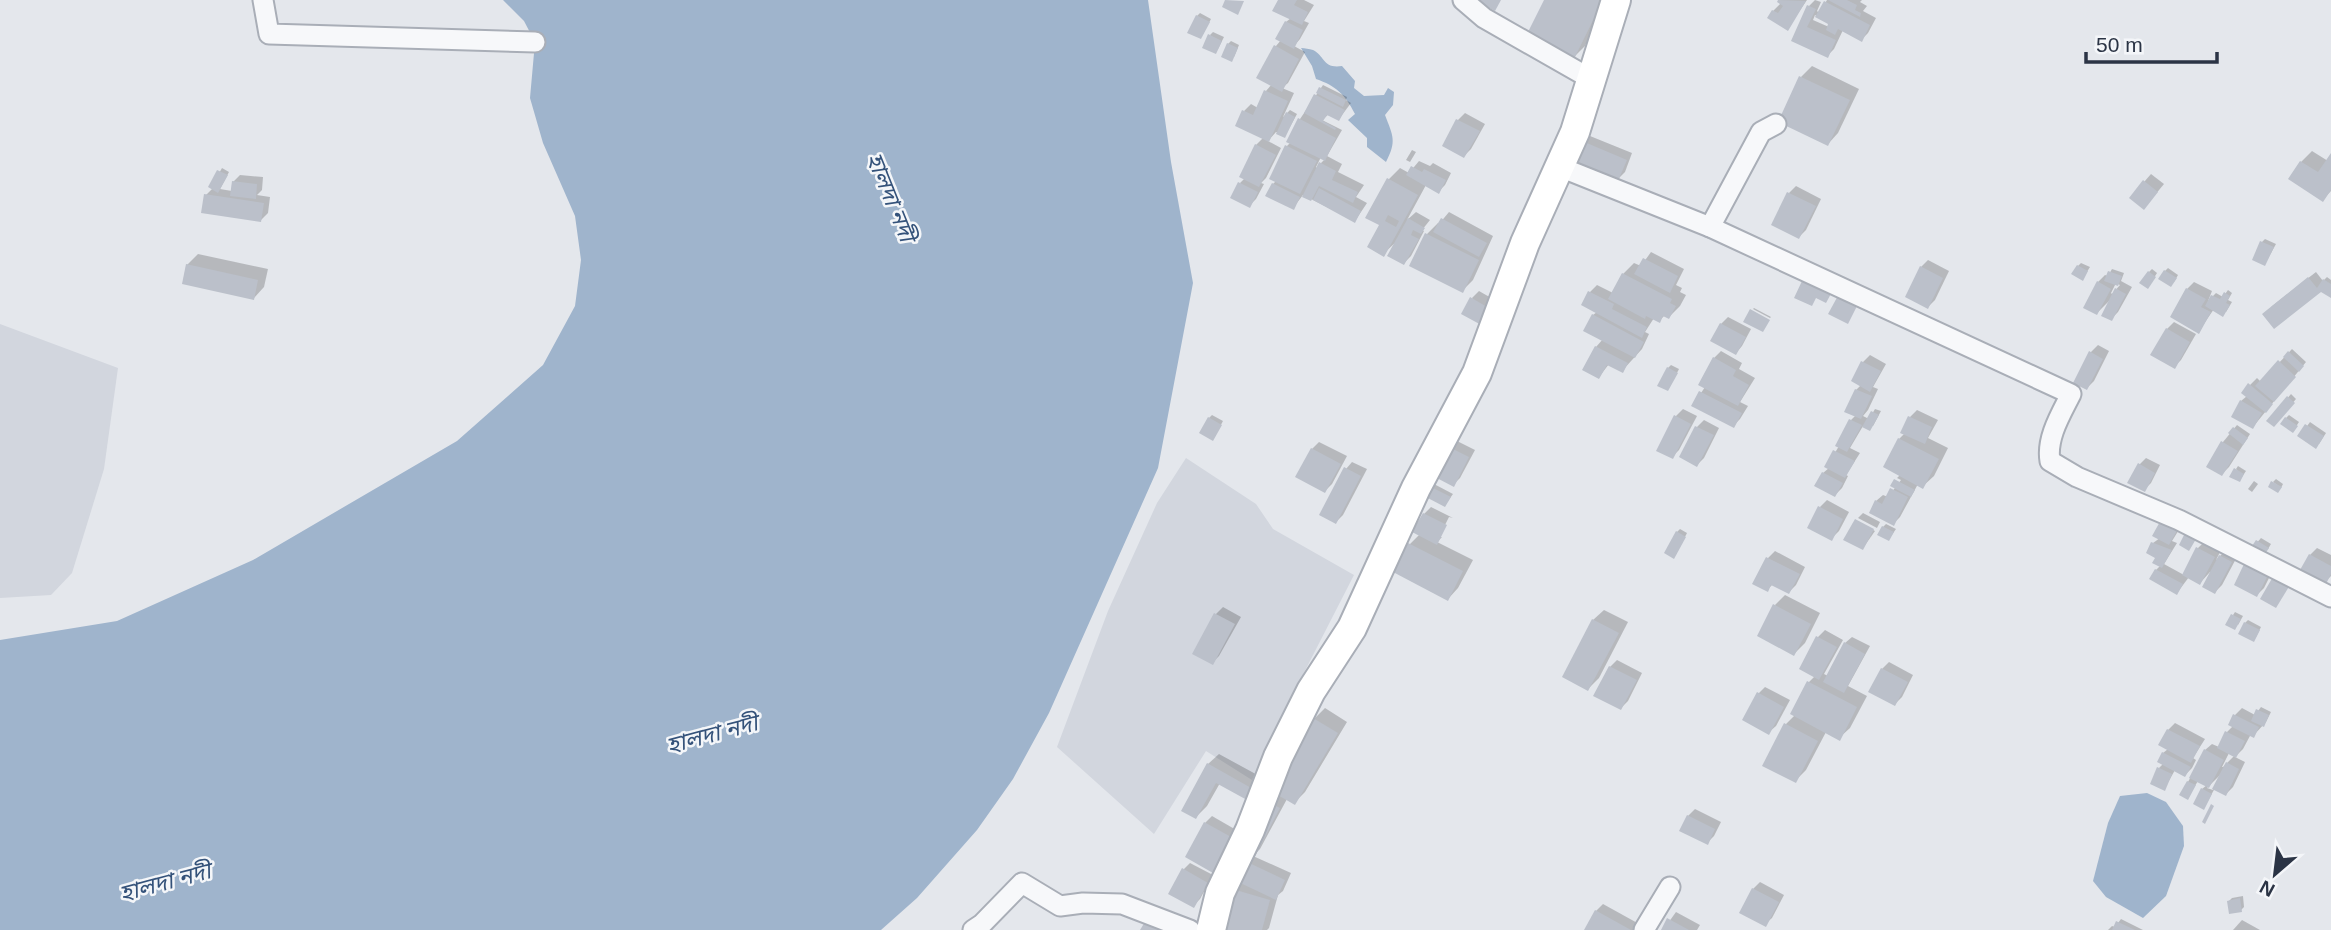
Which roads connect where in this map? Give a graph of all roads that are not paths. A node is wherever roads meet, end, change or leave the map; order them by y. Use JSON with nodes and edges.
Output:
{"nodes":[{"id":1,"x":262,"y":0,"type":"edge"},
{"id":2,"x":1462,"y":0,"type":"edge"},
{"id":3,"x":1616,"y":0,"type":"edge"},
{"id":4,"x":535,"y":42,"type":"dead end"},
{"id":5,"x":1591,"y":79,"type":"junction"},
{"id":6,"x":1776,"y":124,"type":"dead end"},
{"id":7,"x":1560,"y":167,"type":"junction"},
{"id":8,"x":1710,"y":228,"type":"junction"},
{"id":9,"x":2331,"y":597,"type":"edge"},
{"id":10,"x":1670,"y":887,"type":"dead end"},
{"id":11,"x":973,"y":930,"type":"edge"},
{"id":12,"x":1190,"y":930,"type":"edge"},
{"id":13,"x":1211,"y":930,"type":"edge"},
{"id":14,"x":1644,"y":930,"type":"edge"}],
"edges":[{"from":1,"to":4,"type":"street"},
{"from":2,"to":5,"type":"street"},
{"from":3,"to":5,"type":"street"},
{"from":5,"to":7,"type":"street"},
{"from":6,"to":8,"type":"street"},
{"from":7,"to":8,"type":"street"},
{"from":7,"to":13,"type":"street"},
{"from":8,"to":9,"type":"street"},
{"from":10,"to":14,"type":"street"},
{"from":11,"to":12,"type":"street"}]}
